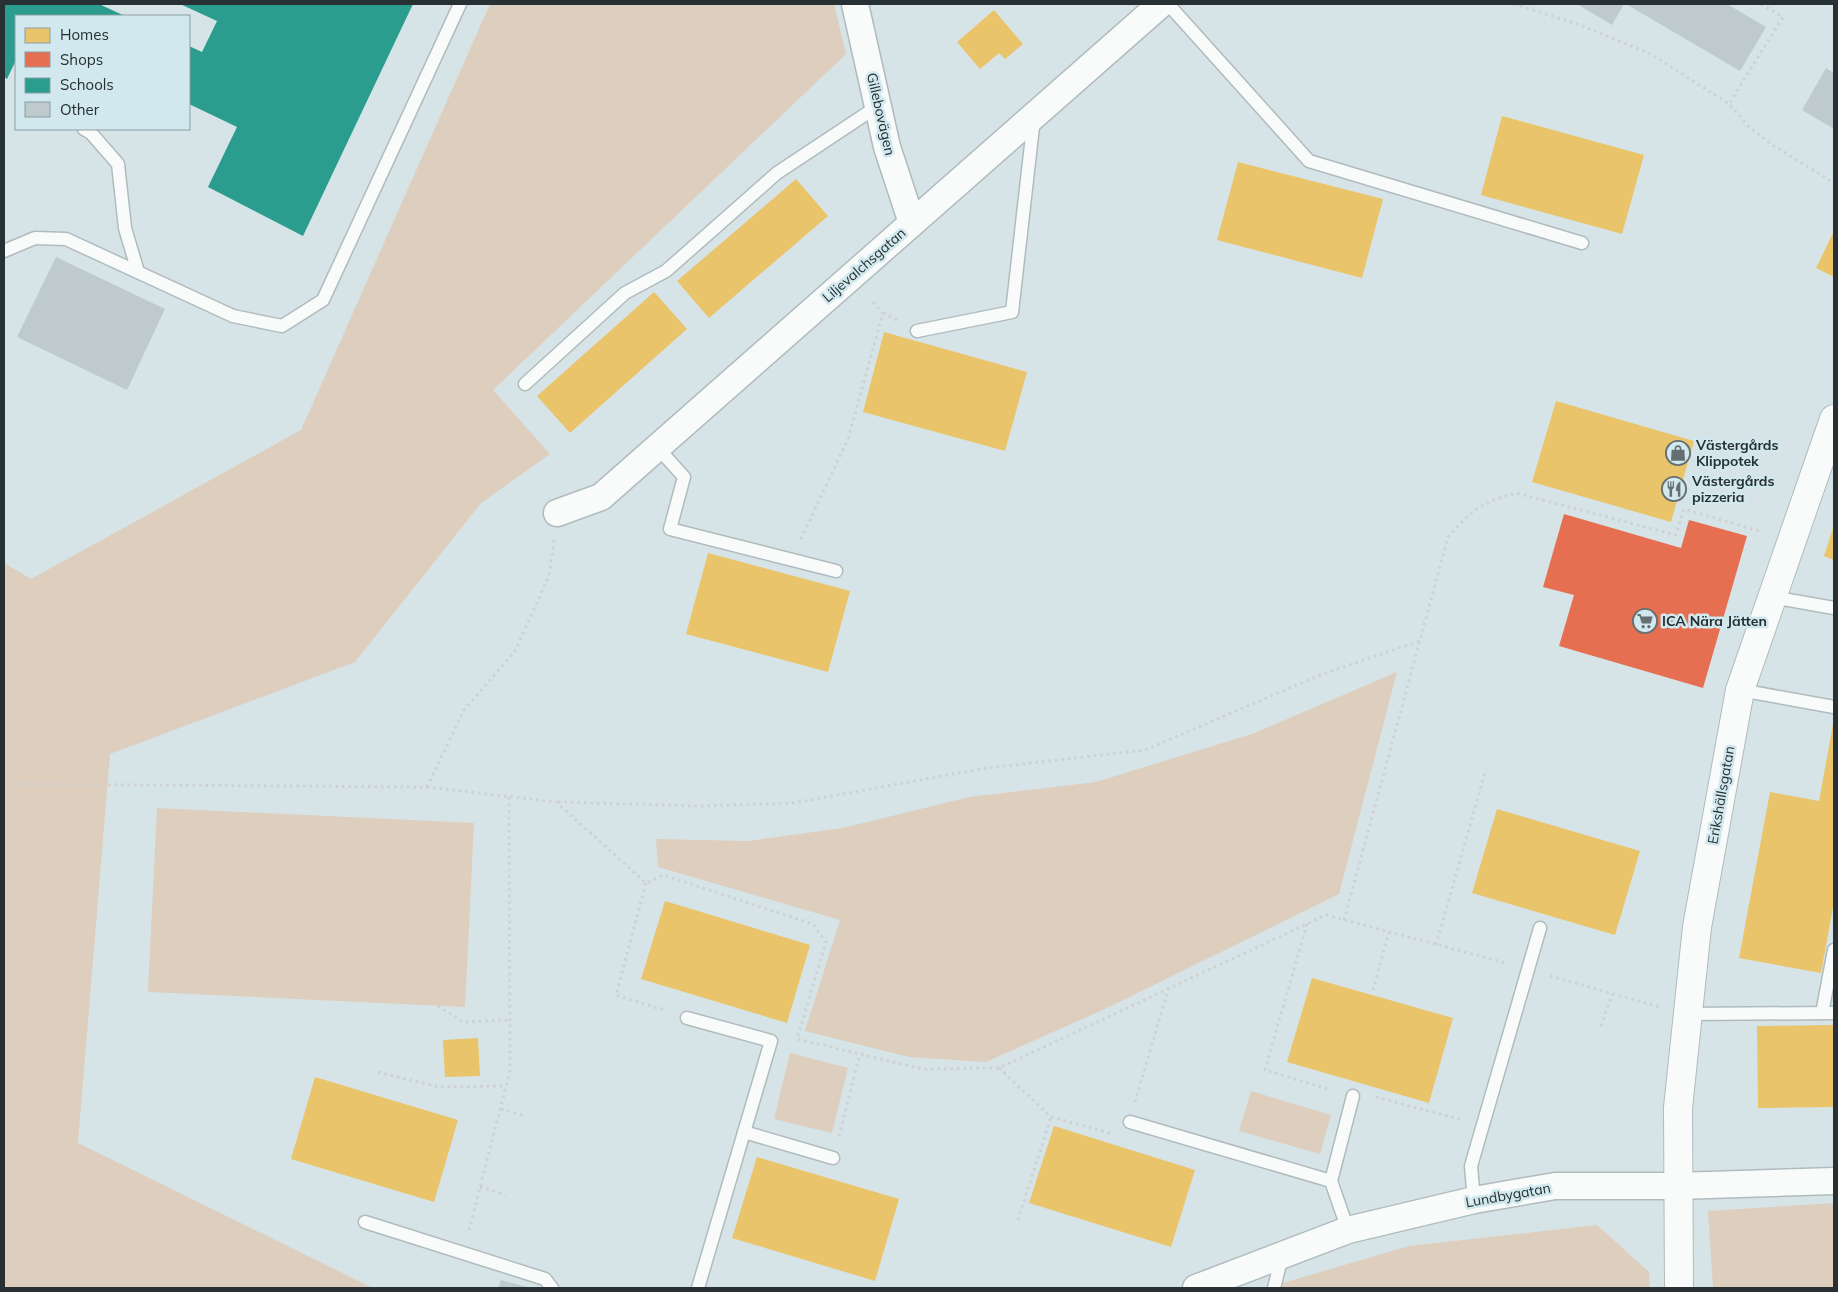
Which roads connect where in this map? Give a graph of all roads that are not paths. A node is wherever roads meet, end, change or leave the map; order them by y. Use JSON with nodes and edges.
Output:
{"nodes":[{"id":1,"x":460,"y":4,"type":"edge"},
{"id":2,"x":855,"y":4,"type":"edge"},
{"id":3,"x":1161,"y":4,"type":"edge"},
{"id":4,"x":1168,"y":4,"type":"edge"},
{"id":5,"x":878,"y":106,"type":"junction"},
{"id":6,"x":1034,"y":116,"type":"junction"},
{"id":7,"x":86,"y":130,"type":"edge"},
{"id":8,"x":912,"y":223,"type":"junction"},
{"id":9,"x":1582,"y":243,"type":"dead end"},
{"id":10,"x":4,"y":251,"type":"edge"},
{"id":11,"x":138,"y":272,"type":"junction"},
{"id":12,"x":917,"y":330,"type":"dead end"},
{"id":13,"x":525,"y":384,"type":"dead end"},
{"id":14,"x":1834,"y":419,"type":"edge"},
{"id":15,"x":657,"y":448,"type":"junction"},
{"id":16,"x":557,"y":512,"type":"road end"},
{"id":17,"x":836,"y":571,"type":"dead end"},
{"id":18,"x":1772,"y":597,"type":"junction"},
{"id":19,"x":1834,"y":608,"type":"edge"},
{"id":20,"x":1740,"y":690,"type":"junction"},
{"id":21,"x":1834,"y":706,"type":"edge"},
{"id":22,"x":1540,"y":928,"type":"dead end"},
{"id":23,"x":1834,"y":950,"type":"edge"},
{"id":24,"x":1828,"y":1013,"type":"edge"},
{"id":25,"x":1687,"y":1014,"type":"junction"},
{"id":26,"x":688,"y":1018,"type":"road end"},
{"id":27,"x":1353,"y":1096,"type":"road end"},
{"id":28,"x":1130,"y":1122,"type":"road end"},
{"id":29,"x":744,"y":1132,"type":"junction"},
{"id":30,"x":833,"y":1158,"type":"road end"},
{"id":31,"x":1331,"y":1181,"type":"junction"},
{"id":32,"x":1834,"y":1181,"type":"edge"},
{"id":33,"x":1677,"y":1186,"type":"junction"},
{"id":34,"x":1474,"y":1200,"type":"junction"},
{"id":35,"x":366,"y":1222,"type":"dead end"},
{"id":36,"x":1348,"y":1230,"type":"junction"},
{"id":37,"x":1282,"y":1256,"type":"junction"},
{"id":38,"x":552,"y":1288,"type":"edge"},
{"id":39,"x":698,"y":1288,"type":"edge"},
{"id":40,"x":1196,"y":1288,"type":"edge"},
{"id":41,"x":1274,"y":1288,"type":"edge"},
{"id":42,"x":1679,"y":1288,"type":"edge"}],
"edges":[{"from":1,"to":11,"type":"lane"},
{"from":2,"to":5,"type":"street","name":"Gillebovägen"},
{"from":3,"to":6,"type":"street","name":"Liljevalchsgatan"},
{"from":4,"to":9,"type":"lane"},
{"from":5,"to":8,"type":"street","name":"Gillebovägen"},
{"from":5,"to":13,"type":"lane"},
{"from":6,"to":8,"type":"street","name":"Liljevalchsgatan"},
{"from":6,"to":12,"type":"lane"},
{"from":7,"to":11,"type":"lane"},
{"from":8,"to":15,"type":"street","name":"Liljevalchsgatan"},
{"from":10,"to":11,"type":"lane"},
{"from":14,"to":18,"type":"street","name":"Erikshällsgatan"},
{"from":15,"to":16,"type":"street","name":"Liljevalchsgatan"},
{"from":15,"to":17,"type":"lane"},
{"from":18,"to":19,"type":"lane"},
{"from":18,"to":20,"type":"street","name":"Erikshällsgatan"},
{"from":20,"to":21,"type":"lane"},
{"from":20,"to":25,"type":"street","name":"Erikshällsgatan"},
{"from":22,"to":34,"type":"lane"},
{"from":23,"to":24,"type":"lane"},
{"from":24,"to":25,"type":"lane"},
{"from":25,"to":33,"type":"street","name":"Erikshällsgatan"},
{"from":26,"to":29,"type":"lane"},
{"from":27,"to":31,"type":"lane"},
{"from":28,"to":31,"type":"lane"},
{"from":29,"to":30,"type":"lane"},
{"from":29,"to":39,"type":"lane"},
{"from":31,"to":36,"type":"lane"},
{"from":32,"to":33,"type":"street","name":"Lundbygatan"},
{"from":33,"to":34,"type":"street","name":"Lundbygatan"},
{"from":33,"to":42,"type":"street","name":"Erikshällsgatan"},
{"from":34,"to":36,"type":"street","name":"Lundbygatan"},
{"from":35,"to":38,"type":"lane"},
{"from":36,"to":37,"type":"street","name":"Lundbygatan"},
{"from":37,"to":40,"type":"street","name":"Lundbygatan"},
{"from":37,"to":41,"type":"lane"}]}
